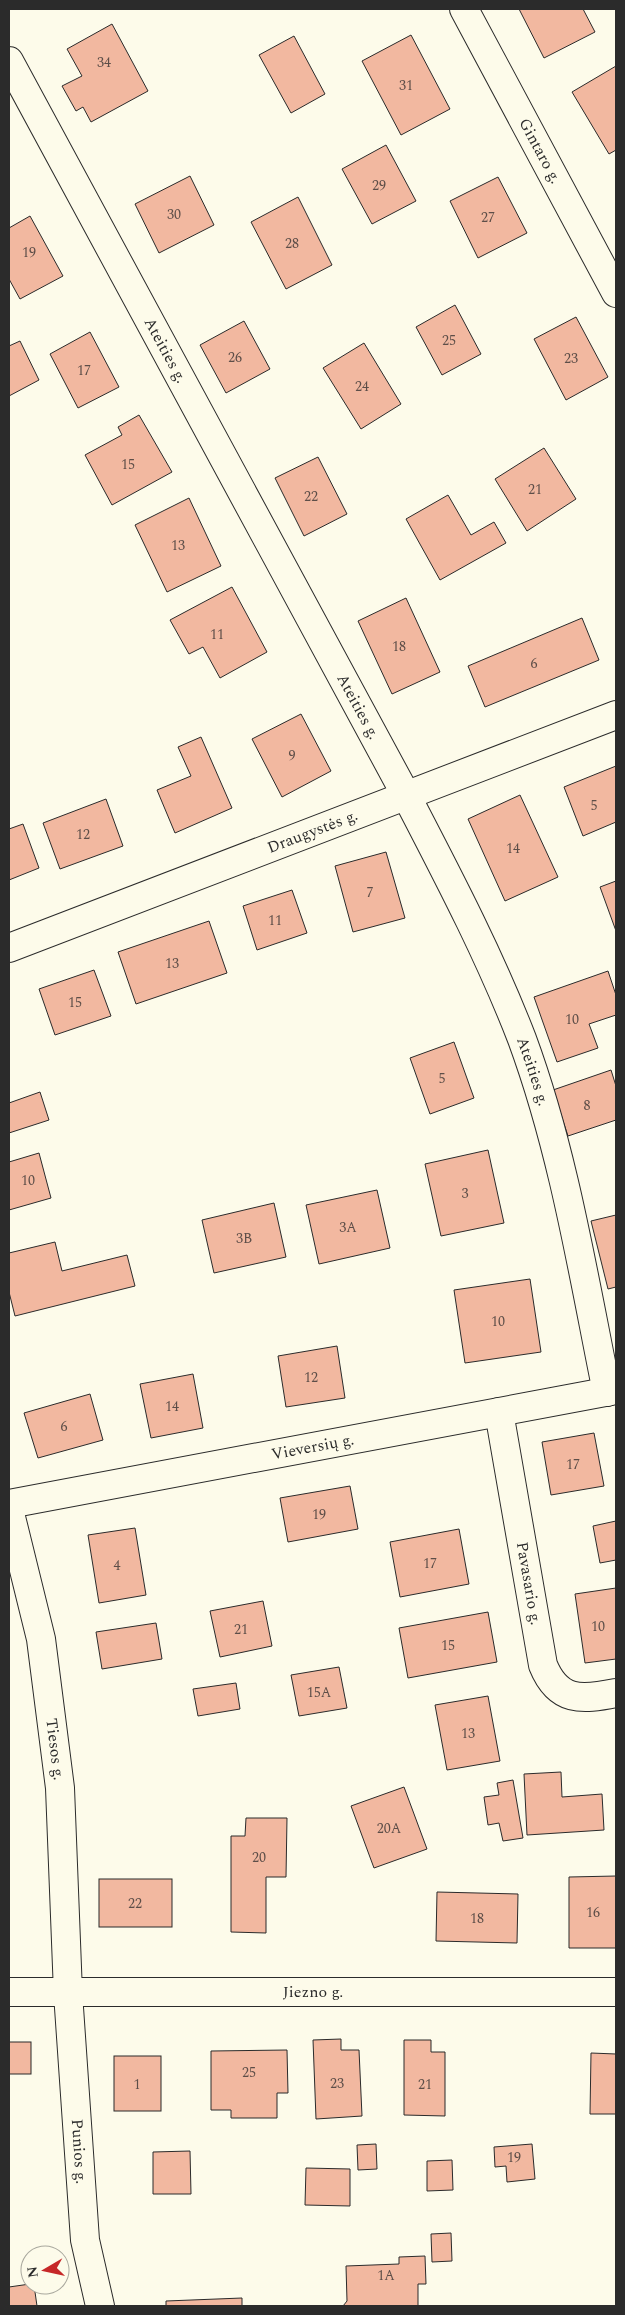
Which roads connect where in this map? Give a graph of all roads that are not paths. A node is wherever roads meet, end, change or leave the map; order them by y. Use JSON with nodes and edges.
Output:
{"nodes":[{"id":1,"x":464,"y":9,"type":"edge"},
{"id":2,"x":9,"y":61,"type":"edge"},
{"id":3,"x":616,"y":293,"type":"edge"},
{"id":4,"x":616,"y":715,"type":"edge"},
{"id":5,"x":407,"y":797,"type":"junction"},
{"id":6,"x":9,"y":948,"type":"edge"},
{"id":7,"x":612,"y":1391,"type":"edge"},
{"id":8,"x":499,"y":1412,"type":"junction"},
{"id":9,"x":9,"y":1504,"type":"edge"},
{"id":10,"x":9,"y":1509,"type":"edge"},
{"id":11,"x":616,"y":1693,"type":"edge"},
{"id":12,"x":9,"y":1992,"type":"edge"},
{"id":13,"x":616,"y":1992,"type":"edge"},
{"id":14,"x":68,"y":1993,"type":"junction"},
{"id":15,"x":100,"y":2306,"type":"edge"}],
"edges":[{"from":1,"to":3,"type":"street","name":"Gintaro g."},
{"from":2,"to":5,"type":"street","name":"Ateities g."},
{"from":4,"to":5,"type":"street","name":"Draugystės g."},
{"from":5,"to":6,"type":"street","name":"Draugystės g."},
{"from":5,"to":7,"type":"street","name":"Ateities g."},
{"from":7,"to":8,"type":"street","name":"Vieversių g."},
{"from":8,"to":9,"type":"street","name":"Vieversių g."},
{"from":8,"to":11,"type":"street","name":"Pavasario g."},
{"from":10,"to":14,"type":"street","name":"Tiesos g."},
{"from":12,"to":14,"type":"street","name":"Jiezno g."},
{"from":13,"to":14,"type":"street","name":"Jiezno g."},
{"from":14,"to":15,"type":"street","name":"Punios g."}]}
